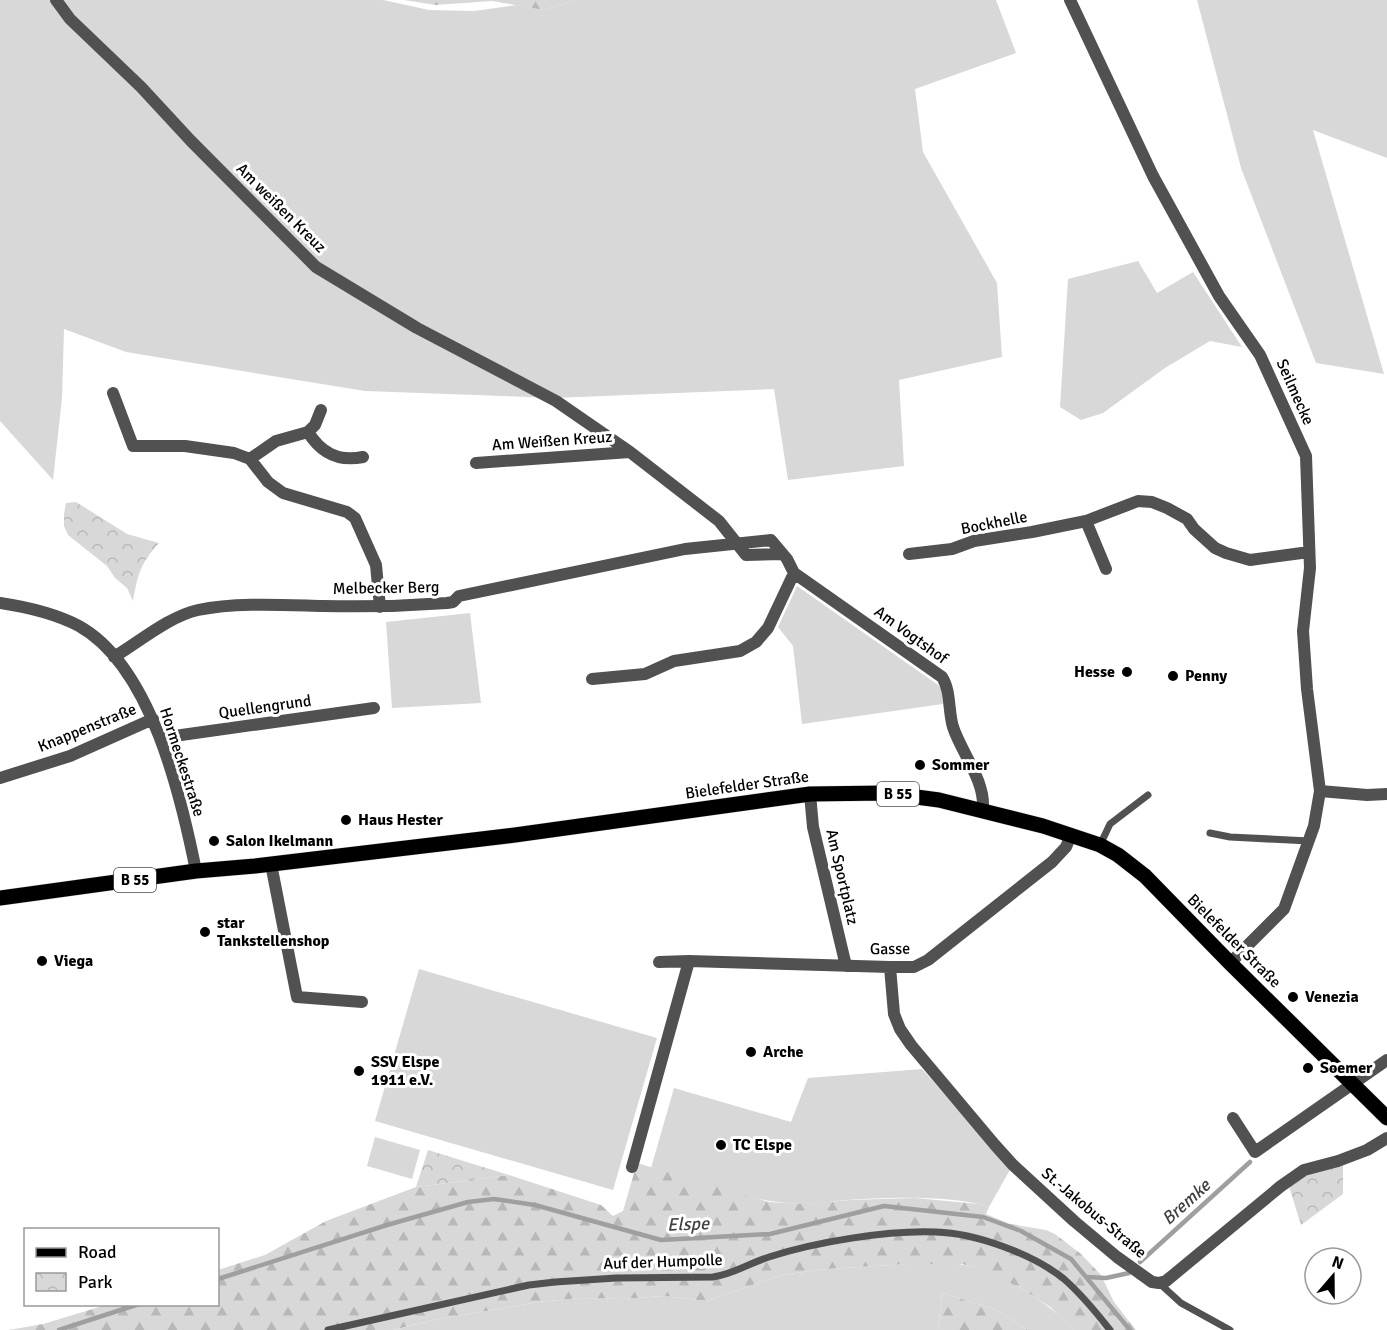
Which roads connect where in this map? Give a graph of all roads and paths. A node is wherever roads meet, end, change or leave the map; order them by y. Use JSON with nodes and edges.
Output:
{"nodes":[{"id":1,"x":56,"y":0,"type":"edge"},
{"id":2,"x":1070,"y":0,"type":"edge"},
{"id":3,"x":114,"y":393,"type":"dead end"},
{"id":4,"x":321,"y":410,"type":"dead end"},
{"id":5,"x":308,"y":432,"type":"junction"},
{"id":6,"x":630,"y":452,"type":"junction"},
{"id":7,"x":363,"y":457,"type":"dead end"},
{"id":8,"x":250,"y":459,"type":"junction"},
{"id":9,"x":476,"y":463,"type":"dead end"},
{"id":10,"x":1086,"y":521,"type":"junction"},
{"id":11,"x":737,"y":543,"type":"junction"},
{"id":12,"x":1309,"y":552,"type":"junction"},
{"id":13,"x":909,"y":554,"type":"dead end"},
{"id":14,"x":1106,"y":569,"type":"dead end"},
{"id":15,"x":794,"y":573,"type":"junction"},
{"id":16,"x":0,"y":603,"type":"edge"},
{"id":17,"x":380,"y":607,"type":"junction"},
{"id":18,"x":114,"y":657,"type":"junction"},
{"id":19,"x":592,"y":679,"type":"dead end"},
{"id":20,"x":374,"y":708,"type":"dead end"},
{"id":21,"x":153,"y":719,"type":"junction"},
{"id":22,"x":160,"y":738,"type":"junction"},
{"id":23,"x":0,"y":778,"type":"edge"},
{"id":24,"x":1320,"y":791,"type":"junction"},
{"id":25,"x":810,"y":794,"type":"junction"},
{"id":26,"x":1387,"y":794,"type":"edge"},
{"id":27,"x":1148,"y":795,"type":"dead end"},
{"id":28,"x":983,"y":809,"type":"junction"},
{"id":29,"x":1210,"y":833,"type":"dead end"},
{"id":30,"x":1071,"y":835,"type":"junction"},
{"id":31,"x":1309,"y":841,"type":"junction"},
{"id":32,"x":1100,"y":845,"type":"junction"},
{"id":33,"x":271,"y":864,"type":"junction"},
{"id":34,"x":196,"y":871,"type":"junction"},
{"id":35,"x":0,"y":898,"type":"edge"},
{"id":36,"x":689,"y":961,"type":"junction"},
{"id":37,"x":659,"y":962,"type":"dead end"},
{"id":38,"x":1230,"y":963,"type":"junction"},
{"id":39,"x":846,"y":966,"type":"junction"},
{"id":40,"x":890,"y":967,"type":"junction"},
{"id":41,"x":362,"y":1002,"type":"dead end"},
{"id":42,"x":1384,"y":1066,"type":"edge"},
{"id":43,"x":1353,"y":1084,"type":"junction"},
{"id":44,"x":1233,"y":1118,"type":"dead end"},
{"id":45,"x":1387,"y":1118,"type":"edge"},
{"id":46,"x":1387,"y":1138,"type":"edge"},
{"id":47,"x":632,"y":1167,"type":"dead end"},
{"id":48,"x":1159,"y":1283,"type":"junction"},
{"id":49,"x":328,"y":1330,"type":"edge"},
{"id":50,"x":1110,"y":1330,"type":"edge"},
{"id":51,"x":1230,"y":1330,"type":"edge"}],
"edges":[{"from":1,"to":6,"type":"street","name":"Am weißen Kreuz"},
{"from":2,"to":12,"type":"street","name":"Seilmecke"},
{"from":3,"to":8,"type":"street"},
{"from":4,"to":5,"type":"street"},
{"from":5,"to":7,"type":"street"},
{"from":5,"to":8,"type":"street"},
{"from":6,"to":9,"type":"street","name":"Am Weißen Kreuz"},
{"from":6,"to":11,"type":"street"},
{"from":8,"to":17,"type":"street"},
{"from":10,"to":12,"type":"street","name":"Bockhelle"},
{"from":10,"to":13,"type":"street","name":"Bockhelle"},
{"from":10,"to":14,"type":"street"},
{"from":11,"to":15,"type":"street","name":"Am Vogtshof"},
{"from":11,"to":17,"type":"street","name":"Melbecker Berg"},
{"from":12,"to":24,"type":"street","name":"Seilmecke"},
{"from":15,"to":19,"type":"street"},
{"from":15,"to":28,"type":"street","name":"Am Vogtshof"},
{"from":16,"to":18,"type":"street","name":"Hormeckestraße"},
{"from":17,"to":18,"type":"street","name":"Melbecker Berg"},
{"from":18,"to":21,"type":"street","name":"Hormeckestraße"},
{"from":20,"to":22,"type":"street","name":"Quellengrund"},
{"from":21,"to":22,"type":"street","name":"Hormeckestraße"},
{"from":21,"to":23,"type":"street","name":"Knappenstraße"},
{"from":22,"to":34,"type":"street","name":"Hormeckestraße"},
{"from":24,"to":26,"type":"street"},
{"from":24,"to":31,"type":"street","name":"Seilmecke"},
{"from":25,"to":28,"type":"main road","name":"Bielefelder Straße","number":"B 55"},
{"from":25,"to":33,"type":"main road","name":"Bielefelder Straße","number":"B 55"},
{"from":25,"to":39,"type":"street","name":"Am Sportplatz"},
{"from":27,"to":32,"type":"lane"},
{"from":28,"to":30,"type":"main road","name":"Bielefelder Straße","number":"B 55"},
{"from":29,"to":31,"type":"lane"},
{"from":30,"to":32,"type":"main road","name":"Bielefelder Straße","number":"B 55"},
{"from":30,"to":40,"type":"street","name":"Gasse"},
{"from":31,"to":38,"type":"street","name":"Seilmecke"},
{"from":32,"to":38,"type":"main road","name":"Bielefelder Straße","number":"B 55"},
{"from":33,"to":34,"type":"main road","name":"Bielefelder Straße","number":"B 55"},
{"from":33,"to":41,"type":"street"},
{"from":34,"to":35,"type":"main road","name":"Bielefelder Straße","number":"B 55"},
{"from":36,"to":37,"type":"street","name":"Gasse"},
{"from":36,"to":39,"type":"street","name":"Gasse"},
{"from":36,"to":47,"type":"street"},
{"from":38,"to":43,"type":"main road","name":"Bielefelder Straße","number":"B 55"},
{"from":39,"to":40,"type":"street","name":"Gasse"},
{"from":40,"to":48,"type":"street","name":"St.-Jakobus-Straße"},
{"from":42,"to":43,"type":"street"},
{"from":43,"to":44,"type":"street"},
{"from":43,"to":45,"type":"main road","name":"Bielefelder Straße","number":"B 55"},
{"from":46,"to":48,"type":"street"},
{"from":48,"to":51,"type":"lane"},
{"from":49,"to":50,"type":"lane","name":"Auf der Humpolle"}]}
